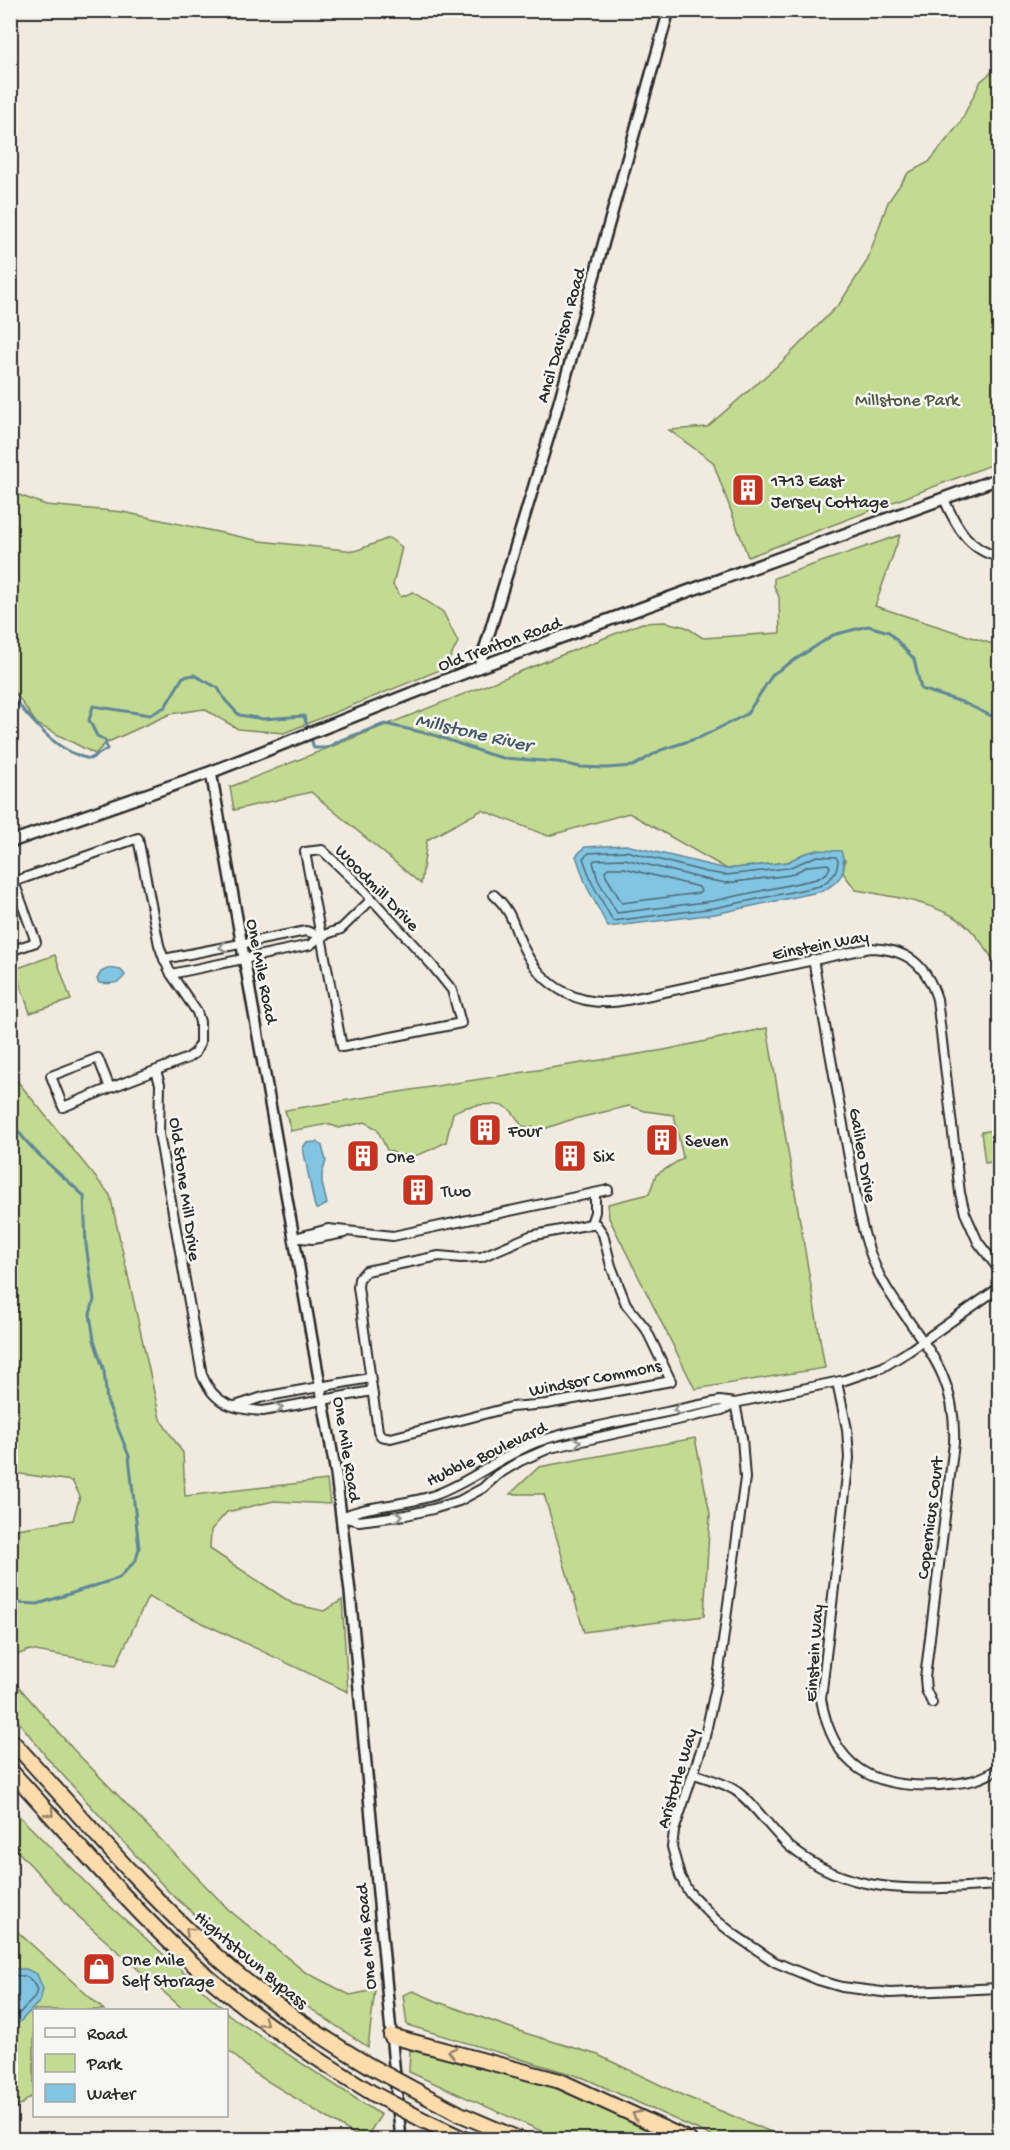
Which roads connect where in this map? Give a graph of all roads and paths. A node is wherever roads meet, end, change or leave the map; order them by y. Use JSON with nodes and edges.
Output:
{"nodes":[{"id":1,"x":669,"y":10,"type":"edge"},
{"id":2,"x":999,"y":478,"type":"edge"},
{"id":3,"x":944,"y":499,"type":"junction"},
{"id":4,"x":999,"y":557,"type":"edge"},
{"id":5,"x":479,"y":667,"type":"junction"},
{"id":6,"x":211,"y":772,"type":"junction"},
{"id":7,"x":10,"y":842,"type":"edge"},
{"id":8,"x":12,"y":883,"type":"edge"},
{"id":9,"x":494,"y":895,"type":"dead end"},
{"id":10,"x":372,"y":899,"type":"junction"},
{"id":11,"x":321,"y":936,"type":"junction"},
{"id":12,"x":241,"y":944,"type":"junction"},
{"id":13,"x":10,"y":951,"type":"edge"},
{"id":14,"x":164,"y":959,"type":"junction"},
{"id":15,"x":244,"y":959,"type":"junction"},
{"id":16,"x":813,"y":960,"type":"junction"},
{"id":17,"x":171,"y":974,"type":"junction"},
{"id":18,"x":156,"y":1071,"type":"junction"},
{"id":19,"x":110,"y":1088,"type":"junction"},
{"id":20,"x":608,"y":1190,"type":"dead end"},
{"id":21,"x":595,"y":1193,"type":"junction"},
{"id":22,"x":591,"y":1224,"type":"junction"},
{"id":23,"x":295,"y":1238,"type":"junction"},
{"id":24,"x":999,"y":1271,"type":"edge"},
{"id":25,"x":999,"y":1287,"type":"edge"},
{"id":26,"x":923,"y":1341,"type":"junction"},
{"id":27,"x":370,"y":1378,"type":"junction"},
{"id":28,"x":837,"y":1382,"type":"junction"},
{"id":29,"x":321,"y":1387,"type":"junction"},
{"id":30,"x":372,"y":1391,"type":"junction"},
{"id":31,"x":324,"y":1400,"type":"junction"},
{"id":32,"x":735,"y":1403,"type":"junction"},
{"id":33,"x":235,"y":1406,"type":"junction"},
{"id":34,"x":342,"y":1518,"type":"junction"},
{"id":35,"x":932,"y":1703,"type":"dead end"},
{"id":36,"x":10,"y":1739,"type":"edge"},
{"id":37,"x":999,"y":1767,"type":"edge"},
{"id":38,"x":10,"y":1770,"type":"edge"},
{"id":39,"x":694,"y":1774,"type":"junction"},
{"id":40,"x":999,"y":1885,"type":"edge"},
{"id":41,"x":999,"y":1988,"type":"edge"},
{"id":42,"x":391,"y":2036,"type":"junction"},
{"id":43,"x":401,"y":2139,"type":"edge"},
{"id":44,"x":466,"y":2139,"type":"edge"},
{"id":45,"x":521,"y":2139,"type":"edge"},
{"id":46,"x":689,"y":2139,"type":"edge"}],
"edges":[{"from":1,"to":5,"type":"street","name":"Ancil Davison Road"},
{"from":2,"to":3,"type":"main road","name":"Old Trenton Road"},
{"from":3,"to":4,"type":"street"},
{"from":3,"to":5,"type":"main road","name":"Old Trenton Road"},
{"from":5,"to":6,"type":"main road","name":"Old Trenton Road"},
{"from":6,"to":7,"type":"main road","name":"Old Trenton Road"},
{"from":6,"to":12,"type":"street","name":"One Mile Road"},
{"from":8,"to":13,"type":"street"},
{"from":8,"to":14,"type":"street"},
{"from":9,"to":16,"type":"street","name":"Einstein Way"},
{"from":10,"to":11,"type":"street"},
{"from":10,"to":11,"type":"street","name":"Woodmill Drive"},
{"from":10,"to":11,"type":"street","name":"Woodmill Drive"},
{"from":11,"to":12,"type":"street"},
{"from":11,"to":15,"type":"street"},
{"from":12,"to":14,"type":"street","one_way":true},
{"from":12,"to":15,"type":"street","name":"One Mile Road"},
{"from":14,"to":17,"type":"street"},
{"from":15,"to":17,"type":"street"},
{"from":15,"to":23,"type":"street","name":"One Mile Road"},
{"from":16,"to":24,"type":"street","name":"Einstein Way"},
{"from":16,"to":26,"type":"street","name":"Galileo Drive"},
{"from":17,"to":18,"type":"street"},
{"from":18,"to":19,"type":"street"},
{"from":18,"to":33,"type":"street","name":"Old Stone Mill Drive"},
{"from":19,"to":19,"type":"street"},
{"from":20,"to":21,"type":"street"},
{"from":21,"to":22,"type":"street"},
{"from":21,"to":23,"type":"street"},
{"from":22,"to":27,"type":"street","name":"Windsor Commons"},
{"from":22,"to":30,"type":"street","name":"Windsor Commons"},
{"from":23,"to":29,"type":"street","name":"One Mile Road"},
{"from":25,"to":26,"type":"street","name":"Hubble Boulevard"},
{"from":26,"to":28,"type":"street","name":"Hubble Boulevard"},
{"from":26,"to":35,"type":"street","name":"Copernicus Court"},
{"from":27,"to":29,"type":"street"},
{"from":27,"to":30,"type":"street","name":"Windsor Commons"},
{"from":28,"to":32,"type":"street","name":"Hubble Boulevard"},
{"from":28,"to":37,"type":"street","name":"Einstein Way"},
{"from":29,"to":31,"type":"street","name":"One Mile Road"},
{"from":29,"to":33,"type":"street"},
{"from":30,"to":31,"type":"street"},
{"from":33,"to":31,"type":"street","name":"Old Stone Mill Drive","one_way":true},
{"from":31,"to":34,"type":"street","name":"One Mile Road"},
{"from":32,"to":34,"type":"street","name":"Hubble Boulevard","one_way":true},
{"from":34,"to":32,"type":"street","name":"Hubble Boulevard","one_way":true},
{"from":32,"to":39,"type":"street","name":"Aristotle Way"},
{"from":34,"to":42,"type":"street","name":"One Mile Road"},
{"from":45,"to":36,"type":"highway","name":"Hightstown Bypass","one_way":true,"bridge":true},
{"from":38,"to":44,"type":"highway","one_way":true,"bridge":true},
{"from":39,"to":40,"type":"street"},
{"from":39,"to":41,"type":"street","name":"Aristotle Way"},
{"from":42,"to":43,"type":"street","name":"One Mile Road"},
{"from":46,"to":42,"type":"highway","one_way":true}]}
